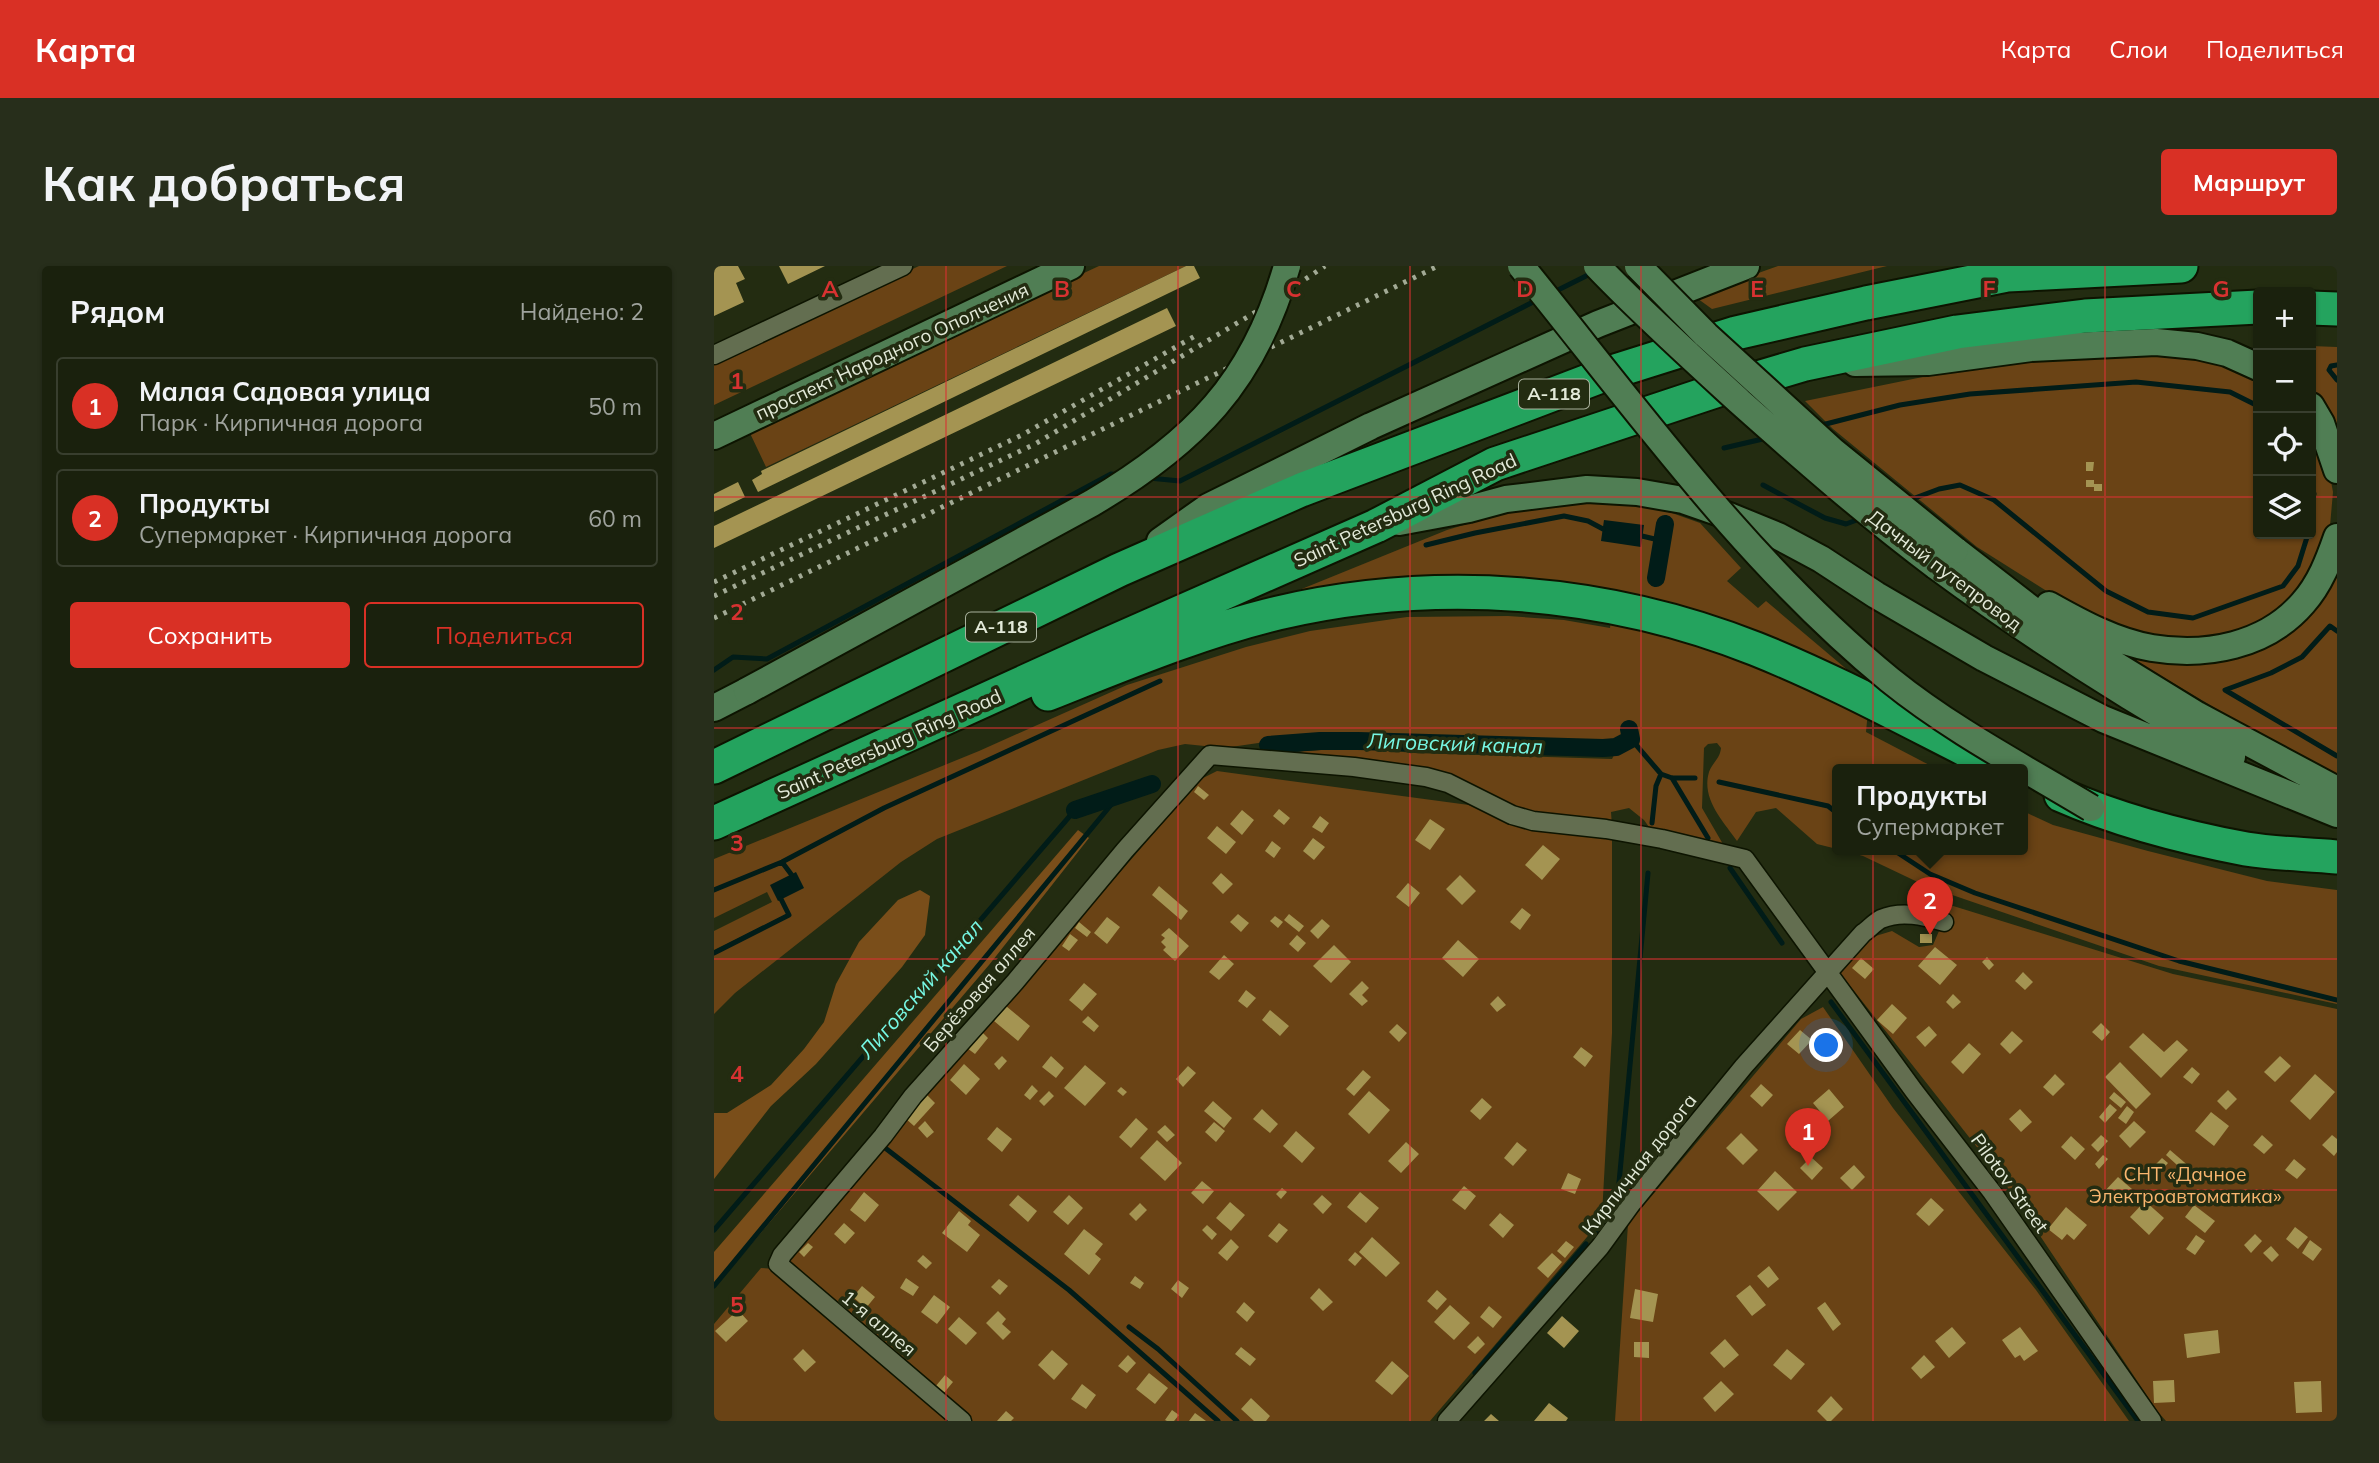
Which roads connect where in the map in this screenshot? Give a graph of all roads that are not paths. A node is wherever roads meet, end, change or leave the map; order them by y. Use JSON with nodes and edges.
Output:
{"nodes":[{"id":1,"x":903,"y":266,"type":"edge"},
{"id":2,"x":1033,"y":266,"type":"edge"},
{"id":3,"x":1071,"y":266,"type":"edge"},
{"id":4,"x":1287,"y":266,"type":"edge"},
{"id":5,"x":1521,"y":266,"type":"edge"},
{"id":6,"x":1597,"y":266,"type":"edge"},
{"id":7,"x":1638,"y":266,"type":"edge"},
{"id":8,"x":1746,"y":266,"type":"edge"},
{"id":9,"x":2181,"y":266,"type":"edge"},
{"id":10,"x":2253,"y":307,"type":"edge"},
{"id":11,"x":2316,"y":309,"type":"edge"},
{"id":12,"x":2337,"y":309,"type":"edge"},
{"id":13,"x":714,"y":355,"type":"edge"},
{"id":14,"x":1805,"y":363,"type":"junction"},
{"id":15,"x":2253,"y":365,"type":"edge"},
{"id":16,"x":2315,"y":413,"type":"edge"},
{"id":17,"x":714,"y":417,"type":"edge"},
{"id":18,"x":714,"y":436,"type":"edge"},
{"id":19,"x":2337,"y":470,"type":"edge"},
{"id":20,"x":1376,"y":526,"type":"junction"},
{"id":21,"x":2337,"y":537,"type":"edge"},
{"id":22,"x":1946,"y":558,"type":"junction"},
{"id":23,"x":1119,"y":569,"type":"junction"},
{"id":24,"x":1989,"y":576,"type":"junction"},
{"id":25,"x":714,"y":708,"type":"edge"},
{"id":26,"x":870,"y":752,"type":"junction"},
{"id":27,"x":1210,"y":755,"type":"joint"},
{"id":28,"x":1994,"y":764,"type":"edge"},
{"id":29,"x":2017,"y":764,"type":"edge"},
{"id":30,"x":714,"y":767,"type":"edge"},
{"id":31,"x":2028,"y":771,"type":"edge"},
{"id":32,"x":2028,"y":780,"type":"edge"},
{"id":33,"x":2337,"y":790,"type":"edge"},
{"id":34,"x":2091,"y":808,"type":"junction"},
{"id":35,"x":2337,"y":814,"type":"edge"},
{"id":36,"x":714,"y":823,"type":"edge"},
{"id":37,"x":2337,"y":857,"type":"edge"},
{"id":38,"x":1944,"y":922,"type":"dead end"},
{"id":39,"x":1828,"y":974,"type":"junction"},
{"id":40,"x":782,"y":1255,"type":"joint"},
{"id":41,"x":962,"y":1421,"type":"edge"},
{"id":42,"x":1447,"y":1421,"type":"edge"},
{"id":43,"x":2152,"y":1421,"type":"edge"}],
"edges":[{"from":1,"to":13,"type":"street"},
{"from":2,"to":17,"type":"main road","name":"проспект Народного Ополчения"},
{"from":3,"to":18,"type":"main road","name":"проспект Народного Ополчения"},
{"from":4,"to":25,"type":"main road","bridge":true},
{"from":5,"to":29,"type":"main road","bridge":true},
{"from":6,"to":22,"type":"main road","name":"Дачный путепровод","bridge":true},
{"from":7,"to":22,"type":"main road","name":"Дачный путепровод","bridge":true},
{"from":8,"to":23,"type":"main road"},
{"from":9,"to":23,"type":"highway","number":"А-118"},
{"from":10,"to":14,"type":"highway","name":"Saint Petersburg Ring Road","number":"А-118"},
{"from":11,"to":12,"type":"highway"},
{"from":14,"to":15,"type":"main road"},
{"from":14,"to":20,"type":"highway","name":"Saint Petersburg Ring Road","number":"А-118"},
{"from":16,"to":19,"type":"main road"},
{"from":20,"to":26,"type":"highway","name":"Saint Petersburg Ring Road","number":"А-118"},
{"from":20,"to":35,"type":"main road"},
{"from":21,"to":24,"type":"main road"},
{"from":22,"to":24,"type":"main road","name":"Дачный путепровод"},
{"from":22,"to":35,"type":"main road","name":"Дачный путепровод"},
{"from":23,"to":30,"type":"highway","number":"А-118"},
{"from":24,"to":33,"type":"main road","name":"Дачный путепровод"},
{"from":26,"to":28,"type":"highway"},
{"from":26,"to":36,"type":"highway","name":"Saint Petersburg Ring Road","number":"А-118"},
{"from":27,"to":39,"type":"street","name":"Pilotov Street"},
{"from":27,"to":40,"type":"street","name":"Берёзовая аллея"},
{"from":31,"to":34,"type":"main road","bridge":true},
{"from":32,"to":34,"type":"highway","bridge":true},
{"from":34,"to":37,"type":"highway"},
{"from":38,"to":39,"type":"street","name":"Кирпичная дорога"},
{"from":39,"to":42,"type":"street","name":"Кирпичная дорога"},
{"from":39,"to":43,"type":"street","name":"Pilotov Street"},
{"from":40,"to":41,"type":"street","name":"1-я аллея"}]}
